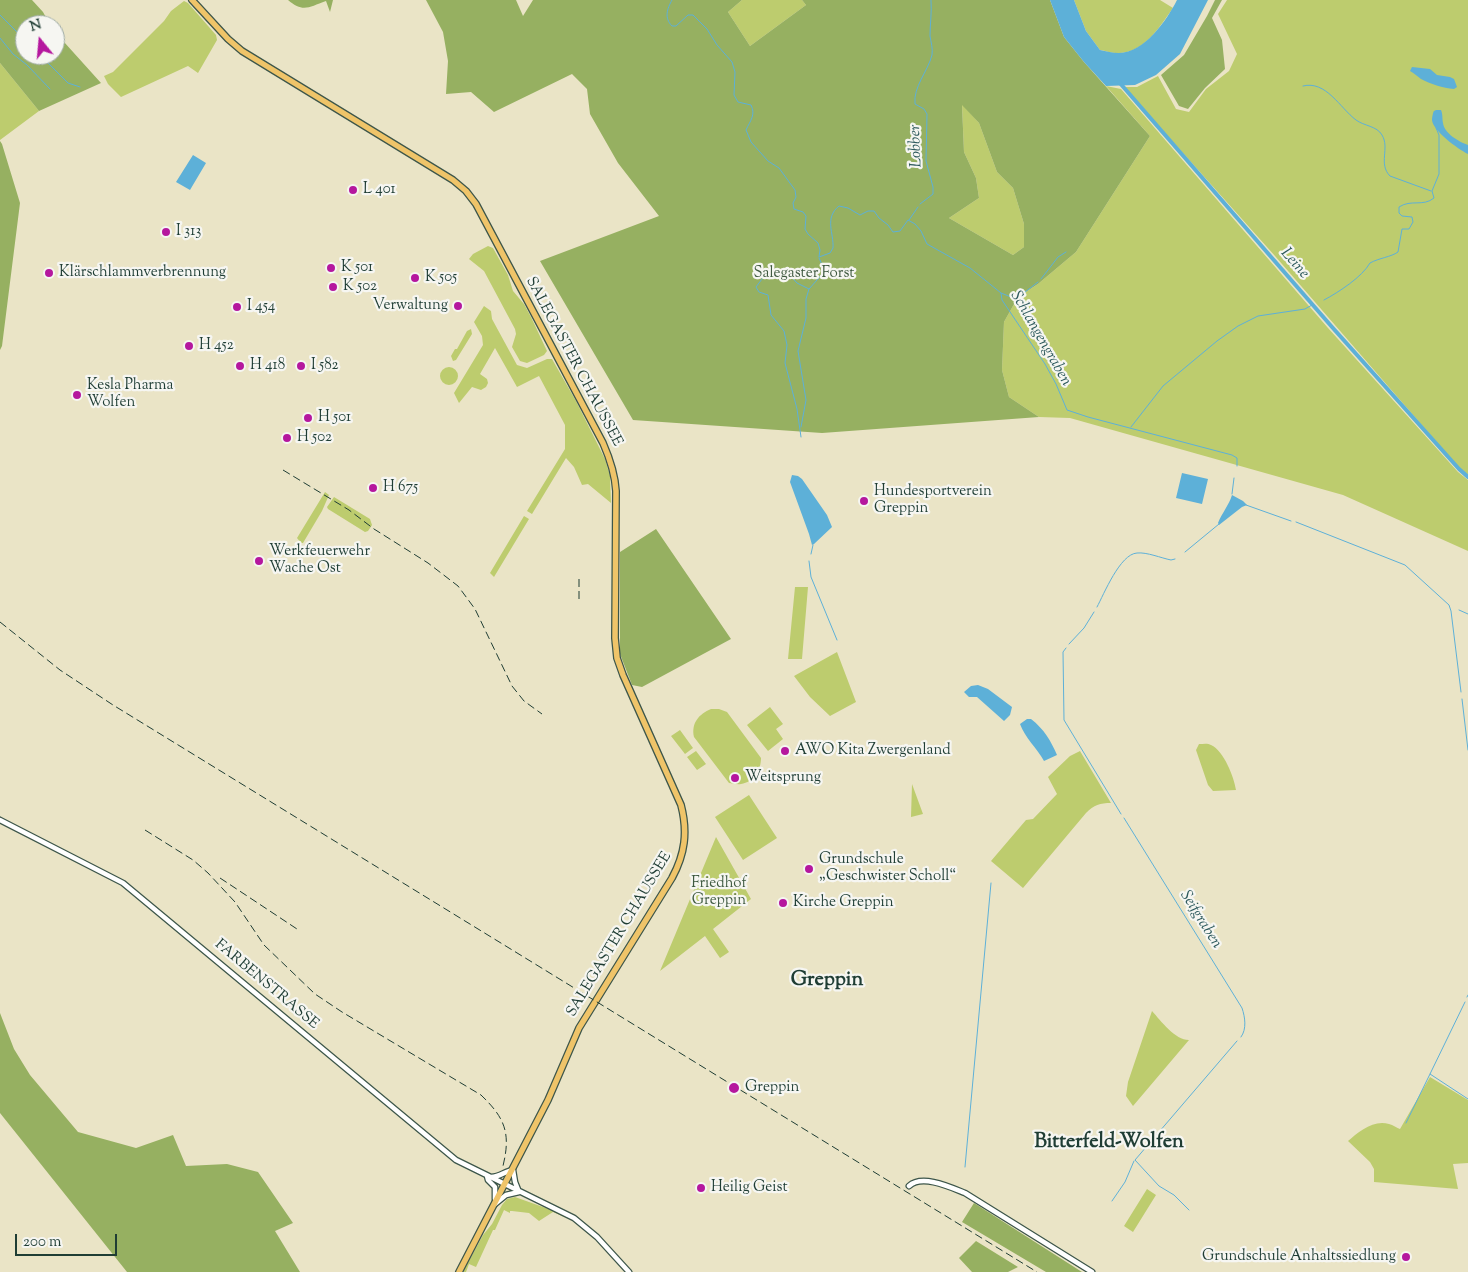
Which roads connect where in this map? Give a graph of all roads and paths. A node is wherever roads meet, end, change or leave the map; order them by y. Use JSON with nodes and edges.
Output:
{"nodes":[{"id":1,"x":192,"y":0,"type":"edge"},
{"id":2,"x":0,"y":820,"type":"edge"},
{"id":3,"x":513,"y":1170,"type":"junction"},
{"id":4,"x":487,"y":1176,"type":"junction"},
{"id":5,"x":505,"y":1185,"type":"junction"},
{"id":6,"x":909,"y":1186,"type":"dead end"},
{"id":7,"x":519,"y":1192,"type":"junction"},
{"id":8,"x":495,"y":1204,"type":"junction"},
{"id":9,"x":459,"y":1272,"type":"edge"},
{"id":10,"x":629,"y":1272,"type":"edge"},
{"id":11,"x":1092,"y":1272,"type":"edge"}],
"edges":[{"from":1,"to":3,"type":"main road","name":"SALEGASTER CHAUSSEE"},
{"from":2,"to":4,"type":"street","name":"FARBENSTRASSE"},
{"from":3,"to":4,"type":"street"},
{"from":3,"to":5,"type":"main road","name":"SALEGASTER CHAUSSEE"},
{"from":3,"to":7,"type":"street"},
{"from":4,"to":5,"type":"street","name":"FARBENSTRASSE"},
{"from":4,"to":8,"type":"street"},
{"from":5,"to":7,"type":"street","name":"FARBENSTRASSE"},
{"from":5,"to":8,"type":"main road","name":"SALEGASTER CHAUSSEE"},
{"from":6,"to":11,"type":"street"},
{"from":7,"to":8,"type":"street"},
{"from":7,"to":10,"type":"street","name":"FARBENSTRASSE"},
{"from":8,"to":9,"type":"main road","name":"SALEGASTER CHAUSSEE"}]}
